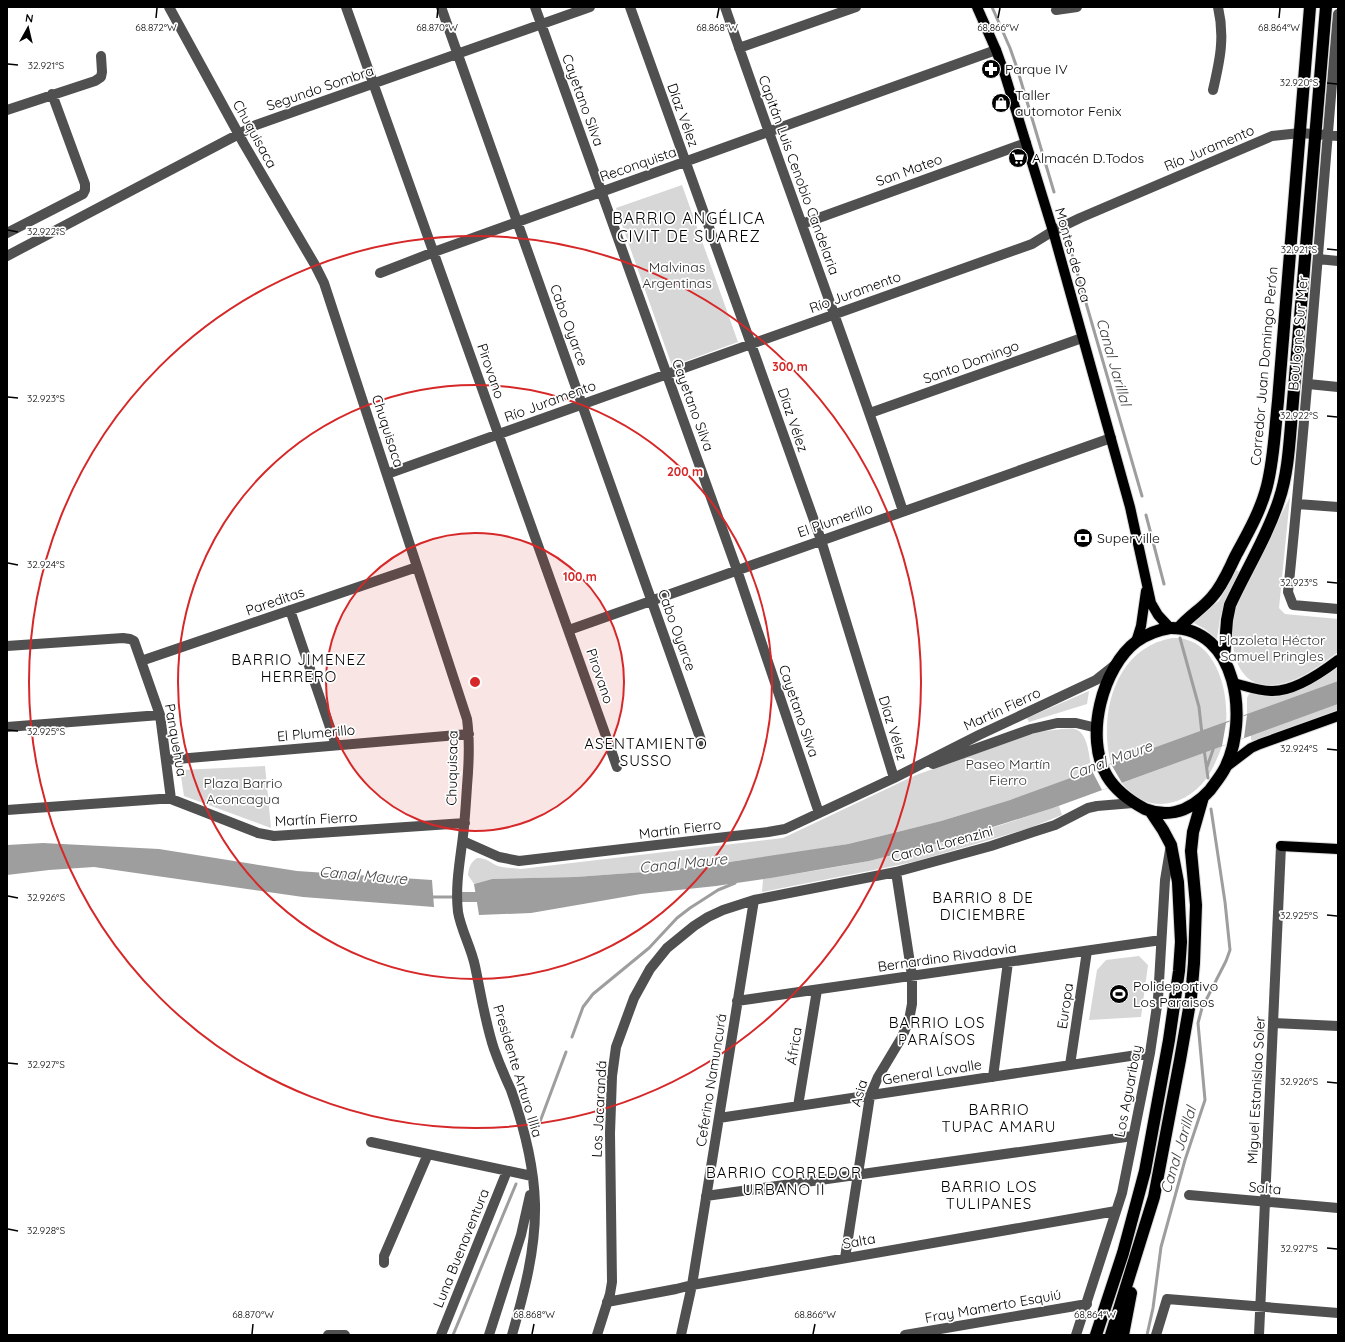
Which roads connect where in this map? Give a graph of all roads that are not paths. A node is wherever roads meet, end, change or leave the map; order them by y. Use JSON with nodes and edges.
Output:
{"nodes":[{"id":1,"x":169,"y":7,"type":"edge"},
{"id":2,"x":346,"y":7,"type":"edge"},
{"id":3,"x":441,"y":7,"type":"edge"},
{"id":4,"x":535,"y":7,"type":"edge"},
{"id":5,"x":590,"y":7,"type":"edge"},
{"id":6,"x":630,"y":7,"type":"edge"},
{"id":7,"x":725,"y":7,"type":"edge"},
{"id":8,"x":856,"y":7,"type":"edge"},
{"id":9,"x":977,"y":7,"type":"edge"},
{"id":10,"x":1078,"y":7,"type":"edge"},
{"id":11,"x":1218,"y":7,"type":"edge"},
{"id":12,"x":1310,"y":7,"type":"edge"},
{"id":13,"x":1326,"y":7,"type":"edge"},
{"id":14,"x":1056,"y":10,"type":"dead end"},
{"id":15,"x":1338,"y":14,"type":"edge"},
{"id":16,"x":541,"y":24,"type":"junction"},
{"id":17,"x":739,"y":48,"type":"junction"},
{"id":18,"x":996,"y":50,"type":"junction"},
{"id":19,"x":458,"y":54,"type":"junction"},
{"id":20,"x":100,"y":56,"type":"dead end"},
{"id":21,"x":374,"y":84,"type":"junction"},
{"id":22,"x":1213,"y":90,"type":"dead end"},
{"id":23,"x":52,"y":94,"type":"junction"},
{"id":24,"x":7,"y":110,"type":"edge"},
{"id":25,"x":769,"y":133,"type":"junction"},
{"id":26,"x":1300,"y":133,"type":"junction"},
{"id":27,"x":238,"y":134,"type":"junction"},
{"id":28,"x":1321,"y":134,"type":"junction"},
{"id":29,"x":1338,"y":136,"type":"edge"},
{"id":30,"x":1026,"y":143,"type":"junction"},
{"id":31,"x":685,"y":162,"type":"junction"},
{"id":32,"x":602,"y":192,"type":"junction"},
{"id":33,"x":517,"y":223,"type":"junction"},
{"id":34,"x":802,"y":224,"type":"junction"},
{"id":35,"x":1053,"y":232,"type":"junction"},
{"id":36,"x":7,"y":233,"type":"edge"},
{"id":37,"x":434,"y":252,"type":"junction"},
{"id":38,"x":7,"y":256,"type":"edge"},
{"id":39,"x":1318,"y":259,"type":"junction"},
{"id":40,"x":1338,"y":261,"type":"edge"},
{"id":41,"x":380,"y":273,"type":"dead end"},
{"id":42,"x":835,"y":314,"type":"junction"},
{"id":43,"x":1082,"y":338,"type":"junction"},
{"id":44,"x":752,"y":344,"type":"junction"},
{"id":45,"x":667,"y":374,"type":"junction"},
{"id":46,"x":1308,"y":384,"type":"junction"},
{"id":47,"x":1338,"y":387,"type":"edge"},
{"id":48,"x":583,"y":404,"type":"junction"},
{"id":49,"x":870,"y":413,"type":"junction"},
{"id":50,"x":498,"y":434,"type":"junction"},
{"id":51,"x":1111,"y":438,"type":"junction"},
{"id":52,"x":387,"y":474,"type":"junction"},
{"id":53,"x":1297,"y":504,"type":"junction"},
{"id":54,"x":1338,"y":507,"type":"edge"},
{"id":55,"x":903,"y":511,"type":"junction"},
{"id":56,"x":821,"y":540,"type":"junction"},
{"id":57,"x":417,"y":567,"type":"junction"},
{"id":58,"x":737,"y":570,"type":"junction"},
{"id":59,"x":1147,"y":585,"type":"junction"},
{"id":60,"x":651,"y":601,"type":"junction"},
{"id":61,"x":1338,"y":609,"type":"edge"},
{"id":62,"x":290,"y":610,"type":"junction"},
{"id":63,"x":1174,"y":628,"type":"junction"},
{"id":64,"x":569,"y":630,"type":"junction"},
{"id":65,"x":1136,"y":642,"type":"junction"},
{"id":66,"x":7,"y":646,"type":"edge"},
{"id":67,"x":1224,"y":659,"type":"junction"},
{"id":68,"x":1338,"y":660,"type":"edge"},
{"id":69,"x":141,"y":661,"type":"junction"},
{"id":70,"x":1119,"y":661,"type":"junction"},
{"id":71,"x":1234,"y":683,"type":"junction"},
{"id":72,"x":160,"y":715,"type":"junction"},
{"id":73,"x":1338,"y":716,"type":"edge"},
{"id":74,"x":7,"y":727,"type":"edge"},
{"id":75,"x":1097,"y":728,"type":"junction"},
{"id":76,"x":469,"y":734,"type":"junction"},
{"id":77,"x":702,"y":743,"type":"dead end"},
{"id":78,"x":336,"y":745,"type":"junction"},
{"id":79,"x":166,"y":760,"type":"junction"},
{"id":80,"x":617,"y":767,"type":"dead end"},
{"id":81,"x":1226,"y":767,"type":"junction"},
{"id":82,"x":894,"y":778,"type":"junction"},
{"id":83,"x":1203,"y":797,"type":"junction"},
{"id":84,"x":171,"y":799,"type":"junction"},
{"id":85,"x":1133,"y":803,"type":"junction"},
{"id":86,"x":7,"y":810,"type":"edge"},
{"id":87,"x":1151,"y":812,"type":"junction"},
{"id":88,"x":820,"y":813,"type":"junction"},
{"id":89,"x":465,"y":823,"type":"junction"},
{"id":90,"x":462,"y":841,"type":"junction"},
{"id":91,"x":1171,"y":845,"type":"junction"},
{"id":92,"x":1281,"y":846,"type":"joint"},
{"id":93,"x":1338,"y":849,"type":"edge"},
{"id":94,"x":896,"y":872,"type":"junction"},
{"id":95,"x":457,"y":897,"type":"joint"},
{"id":96,"x":754,"y":900,"type":"junction"},
{"id":97,"x":1161,"y":940,"type":"junction"},
{"id":98,"x":1087,"y":951,"type":"junction"},
{"id":99,"x":1008,"y":962,"type":"junction"},
{"id":100,"x":912,"y":976,"type":"junction"},
{"id":101,"x":817,"y":990,"type":"junction"},
{"id":102,"x":737,"y":1001,"type":"junction"},
{"id":103,"x":1273,"y":1023,"type":"junction"},
{"id":104,"x":1338,"y":1026,"type":"edge"},
{"id":105,"x":1150,"y":1053,"type":"junction"},
{"id":106,"x":1070,"y":1065,"type":"junction"},
{"id":107,"x":993,"y":1077,"type":"junction"},
{"id":108,"x":870,"y":1096,"type":"junction"},
{"id":109,"x":798,"y":1106,"type":"junction"},
{"id":110,"x":719,"y":1118,"type":"junction"},
{"id":111,"x":1134,"y":1136,"type":"junction"},
{"id":112,"x":371,"y":1142,"type":"dead end"},
{"id":113,"x":428,"y":1154,"type":"junction"},
{"id":114,"x":507,"y":1171,"type":"junction"},
{"id":115,"x":858,"y":1174,"type":"junction"},
{"id":116,"x":532,"y":1181,"type":"junction"},
{"id":117,"x":1189,"y":1195,"type":"dead end"},
{"id":118,"x":706,"y":1196,"type":"junction"},
{"id":119,"x":1265,"y":1202,"type":"junction"},
{"id":120,"x":1338,"y":1208,"type":"edge"},
{"id":121,"x":1116,"y":1211,"type":"junction"},
{"id":122,"x":1145,"y":1230,"type":"junction"},
{"id":123,"x":845,"y":1258,"type":"junction"},
{"id":124,"x":384,"y":1263,"type":"dead end"},
{"id":125,"x":692,"y":1285,"type":"junction"},
{"id":126,"x":607,"y":1302,"type":"junction"},
{"id":127,"x":1087,"y":1304,"type":"junction"},
{"id":128,"x":1260,"y":1307,"type":"junction"},
{"id":129,"x":1338,"y":1313,"type":"edge"},
{"id":130,"x":328,"y":1335,"type":"edge"},
{"id":131,"x":345,"y":1335,"type":"edge"},
{"id":132,"x":441,"y":1335,"type":"edge"},
{"id":133,"x":489,"y":1335,"type":"edge"},
{"id":134,"x":512,"y":1335,"type":"edge"},
{"id":135,"x":597,"y":1335,"type":"edge"},
{"id":136,"x":682,"y":1335,"type":"edge"},
{"id":137,"x":905,"y":1335,"type":"edge"},
{"id":138,"x":1076,"y":1335,"type":"edge"},
{"id":139,"x":1096,"y":1335,"type":"edge"},
{"id":140,"x":1111,"y":1335,"type":"edge"},
{"id":141,"x":1123,"y":1335,"type":"edge"},
{"id":142,"x":1156,"y":1335,"type":"edge"},
{"id":143,"x":1259,"y":1335,"type":"edge"}],
"edges":[{"from":1,"to":27,"type":"street","name":"Chuquisaca"},
{"from":2,"to":21,"type":"street","name":"Pirovano"},
{"from":3,"to":19,"type":"street","name":"Cabo Oyarce"},
{"from":4,"to":16,"type":"street","name":"Cayetano Silva"},
{"from":5,"to":16,"type":"street","name":"Segundo Sombra"},
{"from":6,"to":31,"type":"street","name":"Díaz Vélez"},
{"from":7,"to":17,"type":"street","name":"Capitán Luis Cenobio Candelaria"},
{"from":8,"to":17,"type":"street"},
{"from":9,"to":18,"type":"main road","name":"Montes de Oca"},
{"from":10,"to":14,"type":"street"},
{"from":11,"to":22,"type":"street"},
{"from":12,"to":26,"type":"highway","name":"Corredor Juan Domingo Perón"},
{"from":13,"to":28,"type":"highway"},
{"from":15,"to":28,"type":"street","name":"Boulogne Sur Mer"},
{"from":16,"to":19,"type":"street","name":"Segundo Sombra"},
{"from":16,"to":32,"type":"street","name":"Cayetano Silva"},
{"from":17,"to":25,"type":"street","name":"Capitán Luis Cenobio Candelaria"},
{"from":18,"to":25,"type":"street","name":"Reconquista"},
{"from":18,"to":30,"type":"main road","name":"Montes de Oca"},
{"from":19,"to":21,"type":"street","name":"Segundo Sombra"},
{"from":19,"to":33,"type":"street","name":"Cabo Oyarce"},
{"from":20,"to":23,"type":"street"},
{"from":21,"to":27,"type":"street","name":"Segundo Sombra"},
{"from":21,"to":37,"type":"street","name":"Pirovano"},
{"from":23,"to":24,"type":"street"},
{"from":23,"to":36,"type":"street"},
{"from":25,"to":31,"type":"street","name":"Reconquista"},
{"from":25,"to":34,"type":"street","name":"Capitán Luis Cenobio Candelaria"},
{"from":26,"to":28,"type":"street","name":"Río Juramento"},
{"from":26,"to":35,"type":"street","name":"Río Juramento"},
{"from":26,"to":63,"type":"highway","name":"Corredor Juan Domingo Perón"},
{"from":27,"to":38,"type":"street","name":"Segundo Sombra"},
{"from":27,"to":52,"type":"street","name":"Chuquisaca"},
{"from":28,"to":29,"type":"street","name":"Río Juramento"},
{"from":28,"to":39,"type":"street","name":"Boulogne Sur Mer"},
{"from":28,"to":67,"type":"highway"},
{"from":30,"to":34,"type":"street","name":"San Mateo"},
{"from":30,"to":35,"type":"main road","name":"Montes de Oca"},
{"from":31,"to":32,"type":"street","name":"Reconquista"},
{"from":31,"to":44,"type":"street","name":"Díaz Vélez"},
{"from":32,"to":33,"type":"street","name":"Reconquista"},
{"from":32,"to":45,"type":"street","name":"Cayetano Silva"},
{"from":33,"to":37,"type":"street","name":"Reconquista"},
{"from":33,"to":48,"type":"street","name":"Cabo Oyarce"},
{"from":34,"to":42,"type":"street","name":"Capitán Luis Cenobio Candelaria"},
{"from":35,"to":42,"type":"street","name":"Río Juramento"},
{"from":35,"to":43,"type":"main road","name":"Montes de Oca"},
{"from":37,"to":41,"type":"street","name":"Reconquista"},
{"from":37,"to":50,"type":"street","name":"Pirovano"},
{"from":39,"to":40,"type":"street"},
{"from":39,"to":46,"type":"street","name":"Boulogne Sur Mer"},
{"from":42,"to":44,"type":"street","name":"Río Juramento"},
{"from":42,"to":49,"type":"street","name":"Capitán Luis Cenobio Candelaria"},
{"from":43,"to":49,"type":"street","name":"Santo Domingo"},
{"from":43,"to":51,"type":"main road","name":"Montes de Oca"},
{"from":44,"to":45,"type":"street","name":"Río Juramento"},
{"from":44,"to":56,"type":"street","name":"Díaz Vélez"},
{"from":45,"to":48,"type":"street","name":"Río Juramento"},
{"from":45,"to":58,"type":"street","name":"Cayetano Silva"},
{"from":46,"to":47,"type":"street"},
{"from":46,"to":53,"type":"street","name":"Boulogne Sur Mer"},
{"from":48,"to":50,"type":"street","name":"Río Juramento"},
{"from":48,"to":60,"type":"street","name":"Cabo Oyarce"},
{"from":49,"to":55,"type":"street","name":"Capitán Luis Cenobio Candelaria"},
{"from":50,"to":52,"type":"street","name":"Río Juramento"},
{"from":50,"to":64,"type":"street","name":"Pirovano"},
{"from":51,"to":55,"type":"street","name":"El Plumerillo"},
{"from":51,"to":59,"type":"main road","name":"Montes de Oca"},
{"from":52,"to":57,"type":"street","name":"Chuquisaca"},
{"from":53,"to":54,"type":"street"},
{"from":53,"to":61,"type":"street","name":"Boulogne Sur Mer"},
{"from":55,"to":56,"type":"street","name":"El Plumerillo"},
{"from":56,"to":58,"type":"street","name":"El Plumerillo"},
{"from":56,"to":82,"type":"street","name":"Díaz Vélez"},
{"from":57,"to":62,"type":"street","name":"Pareditas"},
{"from":57,"to":76,"type":"street","name":"Chuquisaca"},
{"from":58,"to":60,"type":"street","name":"El Plumerillo"},
{"from":58,"to":88,"type":"street","name":"Cayetano Silva"},
{"from":59,"to":63,"type":"main road","name":"Montes de Oca"},
{"from":59,"to":65,"type":"main road","name":"Montes de Oca"},
{"from":60,"to":64,"type":"street","name":"El Plumerillo"},
{"from":60,"to":77,"type":"street","name":"Cabo Oyarce"},
{"from":62,"to":69,"type":"street","name":"Pareditas"},
{"from":62,"to":78,"type":"street"},
{"from":63,"to":65,"type":"highway"},
{"from":63,"to":67,"type":"highway"},
{"from":64,"to":80,"type":"street","name":"Pirovano"},
{"from":65,"to":70,"type":"highway"},
{"from":66,"to":69,"type":"street","name":"Panquehua"},
{"from":67,"to":71,"type":"highway"},
{"from":68,"to":71,"type":"main road"},
{"from":69,"to":72,"type":"street","name":"Panquehua"},
{"from":70,"to":75,"type":"highway"},
{"from":70,"to":82,"type":"street","name":"Martín Fierro"},
{"from":71,"to":81,"type":"highway"},
{"from":72,"to":74,"type":"street"},
{"from":72,"to":79,"type":"street","name":"Panquehua"},
{"from":73,"to":81,"type":"main road"},
{"from":75,"to":82,"type":"street","name":"Martín Fierro"},
{"from":75,"to":85,"type":"highway"},
{"from":76,"to":78,"type":"street","name":"El Plumerillo"},
{"from":76,"to":89,"type":"street","name":"Chuquisaca"},
{"from":78,"to":79,"type":"street","name":"El Plumerillo"},
{"from":79,"to":84,"type":"street","name":"Panquehua"},
{"from":81,"to":83,"type":"highway"},
{"from":82,"to":88,"type":"street","name":"Martín Fierro"},
{"from":83,"to":87,"type":"highway"},
{"from":83,"to":122,"type":"highway"},
{"from":84,"to":86,"type":"street","name":"Martín Fierro"},
{"from":84,"to":89,"type":"street","name":"Martín Fierro"},
{"from":85,"to":87,"type":"highway"},
{"from":85,"to":94,"type":"street","name":"Carola Lorenzini"},
{"from":87,"to":91,"type":"highway"},
{"from":88,"to":90,"type":"street","name":"Martín Fierro"},
{"from":89,"to":90,"type":"street","name":"Chuquisaca"},
{"from":90,"to":95,"type":"street","name":"Chuquisaca"},
{"from":91,"to":97,"type":"street","name":"Los Aguaribay"},
{"from":91,"to":139,"type":"highway"},
{"from":92,"to":93,"type":"main road"},
{"from":92,"to":103,"type":"street","name":"Miguel Estanislao Soler"},
{"from":94,"to":96,"type":"street","name":"Carola Lorenzini"},
{"from":94,"to":100,"type":"street","name":"Asia"},
{"from":95,"to":116,"type":"street","name":"Presidente Arturo Illia"},
{"from":96,"to":102,"type":"street","name":"Ceferino Namuncurá"},
{"from":96,"to":126,"type":"street","name":"Los Jacarandá"},
{"from":97,"to":98,"type":"street","name":"Bernardino Rivadavia"},
{"from":97,"to":105,"type":"street","name":"Los Aguaribay"},
{"from":98,"to":99,"type":"street","name":"Bernardino Rivadavia"},
{"from":98,"to":106,"type":"street","name":"Europa"},
{"from":99,"to":100,"type":"street","name":"Bernardino Rivadavia"},
{"from":99,"to":107,"type":"street"},
{"from":100,"to":101,"type":"street","name":"Bernardino Rivadavia"},
{"from":100,"to":108,"type":"street","name":"Asia"},
{"from":101,"to":102,"type":"street","name":"Bernardino Rivadavia"},
{"from":101,"to":109,"type":"street","name":"África"},
{"from":102,"to":110,"type":"street","name":"Ceferino Namuncurá"},
{"from":103,"to":104,"type":"street"},
{"from":103,"to":119,"type":"street","name":"Miguel Estanislao Soler"},
{"from":105,"to":106,"type":"street","name":"General Lavalle"},
{"from":105,"to":111,"type":"street","name":"Los Aguaribay"},
{"from":106,"to":107,"type":"street","name":"General Lavalle"},
{"from":107,"to":108,"type":"street","name":"General Lavalle"},
{"from":108,"to":109,"type":"street","name":"General Lavalle"},
{"from":108,"to":115,"type":"street","name":"Asia"},
{"from":109,"to":110,"type":"street","name":"General Lavalle"},
{"from":110,"to":118,"type":"street","name":"Ceferino Namuncurá"},
{"from":111,"to":115,"type":"street"},
{"from":111,"to":121,"type":"street","name":"Los Aguaribay"},
{"from":112,"to":113,"type":"street"},
{"from":113,"to":114,"type":"street"},
{"from":113,"to":124,"type":"street"},
{"from":114,"to":116,"type":"street"},
{"from":114,"to":132,"type":"street","name":"Luna Buenaventura"},
{"from":115,"to":118,"type":"street"},
{"from":115,"to":123,"type":"street","name":"Asia"},
{"from":116,"to":133,"type":"street","name":"Presidente Arturo Illia"},
{"from":116,"to":134,"type":"street","name":"Presidente Arturo Illia"},
{"from":117,"to":119,"type":"street","name":"Salta"},
{"from":118,"to":125,"type":"street","name":"Ceferino Namuncurá"},
{"from":119,"to":120,"type":"street","name":"Salta"},
{"from":119,"to":128,"type":"street","name":"Miguel Estanislao Soler"},
{"from":121,"to":123,"type":"street","name":"Salta"},
{"from":121,"to":127,"type":"street","name":"Los Aguaribay"},
{"from":122,"to":140,"type":"highway"},
{"from":122,"to":141,"type":"highway"},
{"from":123,"to":125,"type":"street","name":"Salta"},
{"from":125,"to":126,"type":"street","name":"Salta"},
{"from":125,"to":136,"type":"street","name":"Ceferino Namuncurá"},
{"from":126,"to":135,"type":"street","name":"Los Jacarandá"},
{"from":127,"to":137,"type":"street","name":"Fray Mamerto Esquiú"},
{"from":127,"to":138,"type":"street","name":"Los Aguaribay"},
{"from":128,"to":129,"type":"street"},
{"from":128,"to":142,"type":"street"},
{"from":128,"to":143,"type":"street","name":"Miguel Estanislao Soler"},
{"from":130,"to":131,"type":"street"}]}
